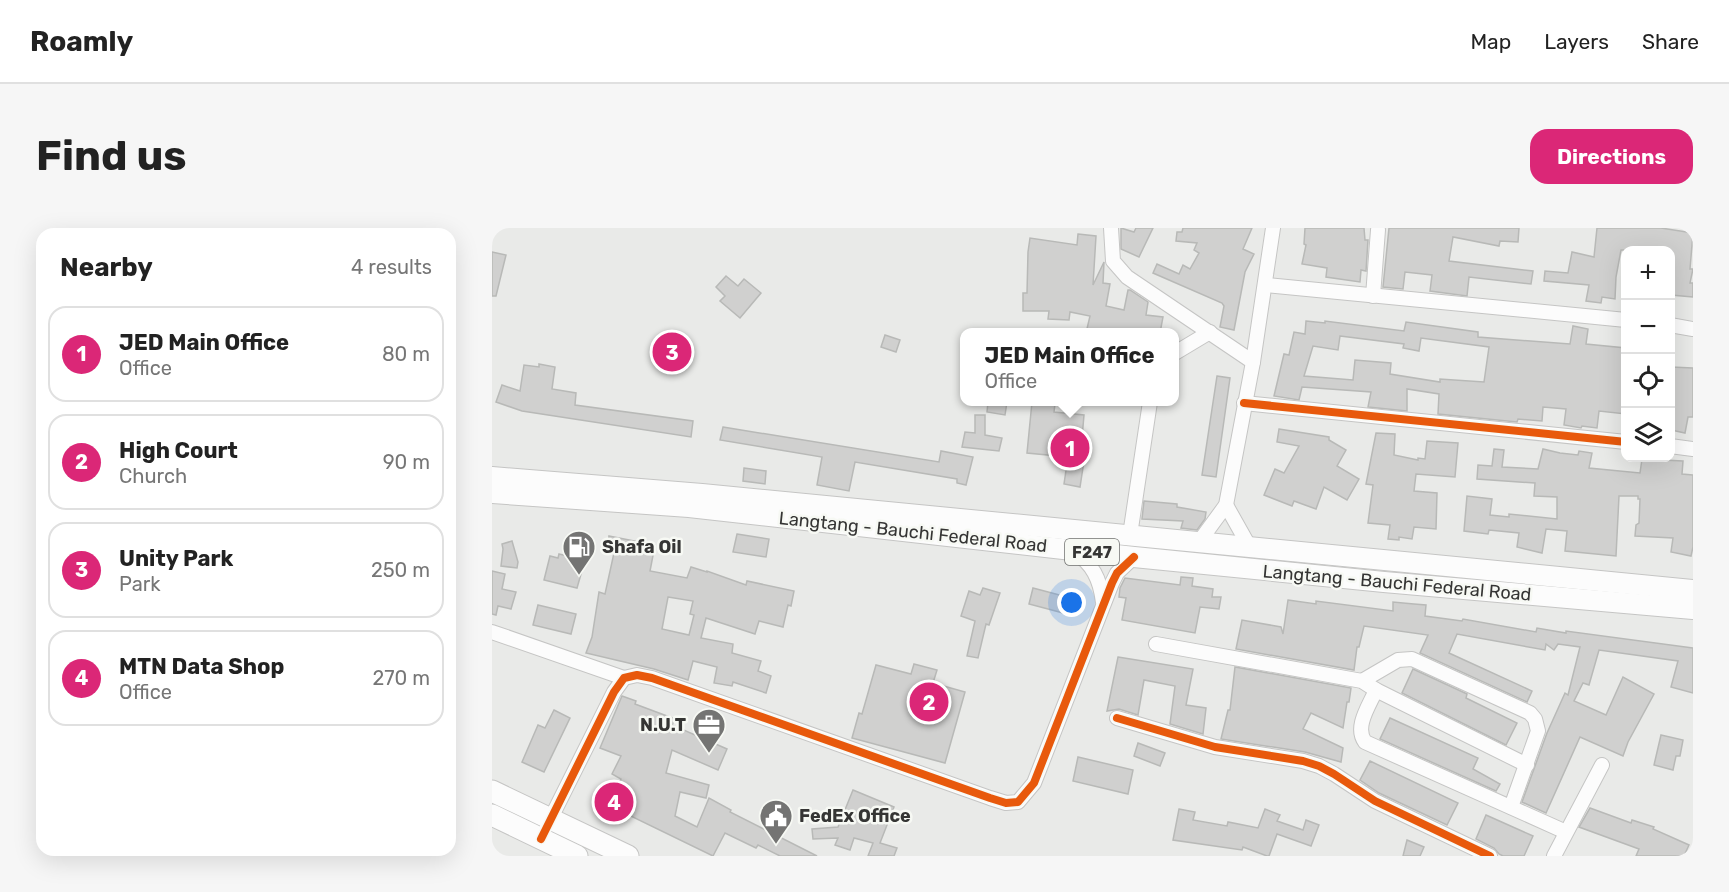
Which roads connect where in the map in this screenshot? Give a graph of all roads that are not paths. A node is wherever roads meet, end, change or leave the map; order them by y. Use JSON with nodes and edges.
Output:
{"nodes":[{"id":1,"x":1111,"y":228,"type":"edge"},
{"id":2,"x":1273,"y":228,"type":"edge"},
{"id":3,"x":1378,"y":230,"type":"dead end"},
{"id":4,"x":1266,"y":285,"type":"junction"},
{"id":5,"x":1373,"y":296,"type":"junction"},
{"id":6,"x":1621,"y":320,"type":"edge"},
{"id":7,"x":1675,"y":326,"type":"edge"},
{"id":8,"x":1693,"y":329,"type":"edge"},
{"id":9,"x":1210,"y":332,"type":"junction"},
{"id":10,"x":1179,"y":351,"type":"edge"},
{"id":11,"x":1253,"y":362,"type":"junction"},
{"id":12,"x":1244,"y":404,"type":"junction"},
{"id":13,"x":1149,"y":406,"type":"edge"},
{"id":14,"x":1621,"y":442,"type":"edge"},
{"id":15,"x":1675,"y":447,"type":"edge"},
{"id":16,"x":1693,"y":449,"type":"edge"},
{"id":17,"x":492,"y":477,"type":"edge"},
{"id":18,"x":492,"y":493,"type":"edge"},
{"id":19,"x":1226,"y":505,"type":"junction"},
{"id":20,"x":1043,"y":526,"type":"junction"},
{"id":21,"x":1130,"y":535,"type":"junction"},
{"id":22,"x":1199,"y":542,"type":"junction"},
{"id":23,"x":1040,"y":546,"type":"junction"},
{"id":24,"x":1249,"y":546,"type":"junction"},
{"id":25,"x":1073,"y":550,"type":"junction"},
{"id":26,"x":1134,"y":557,"type":"junction"},
{"id":27,"x":1387,"y":561,"type":"junction"},
{"id":28,"x":1384,"y":582,"type":"junction"},
{"id":29,"x":1693,"y":590,"type":"edge"},
{"id":30,"x":1103,"y":604,"type":"junction"},
{"id":31,"x":1693,"y":609,"type":"edge"},
{"id":32,"x":492,"y":632,"type":"edge"},
{"id":33,"x":1156,"y":645,"type":"dead end"},
{"id":34,"x":624,"y":678,"type":"junction"},
{"id":35,"x":1362,"y":681,"type":"junction"},
{"id":36,"x":1376,"y":690,"type":"junction"},
{"id":37,"x":1118,"y":718,"type":"dead end"},
{"id":38,"x":1527,"y":765,"type":"junction"},
{"id":39,"x":1602,"y":765,"type":"dead end"},
{"id":40,"x":492,"y":791,"type":"edge"},
{"id":41,"x":1510,"y":807,"type":"junction"},
{"id":42,"x":492,"y":815,"type":"edge"},
{"id":43,"x":551,"y":819,"type":"junction"},
{"id":44,"x":1566,"y":832,"type":"junction"},
{"id":45,"x":541,"y":839,"type":"junction"},
{"id":46,"x":577,"y":856,"type":"edge"},
{"id":47,"x":628,"y":856,"type":"edge"},
{"id":48,"x":1490,"y":856,"type":"edge"},
{"id":49,"x":1554,"y":856,"type":"edge"}],
"edges":[{"from":1,"to":9,"type":"street"},
{"from":2,"to":4,"type":"street"},
{"from":3,"to":5,"type":"street"},
{"from":4,"to":5,"type":"street"},
{"from":4,"to":11,"type":"street"},
{"from":5,"to":6,"type":"street"},
{"from":7,"to":8,"type":"street"},
{"from":9,"to":10,"type":"street"},
{"from":9,"to":11,"type":"street"},
{"from":11,"to":12,"type":"street"},
{"from":12,"to":14,"type":"street"},
{"from":12,"to":19,"type":"street"},
{"from":13,"to":21,"type":"street"},
{"from":15,"to":16,"type":"street"},
{"from":17,"to":20,"type":"main road","name":"Langtang - Bauchi Federal Road","number":"F247"},
{"from":18,"to":23,"type":"main road","name":"Langtang - Bauchi Federal Road","number":"F247"},
{"from":19,"to":22,"type":"street"},
{"from":19,"to":24,"type":"street"},
{"from":20,"to":21,"type":"main road","name":"Langtang - Bauchi Federal Road","number":"F247"},
{"from":20,"to":23,"type":"main road"},
{"from":21,"to":22,"type":"main road","name":"Langtang - Bauchi Federal Road","number":"F247"},
{"from":22,"to":24,"type":"main road","name":"Langtang - Bauchi Federal Road","number":"F247"},
{"from":23,"to":25,"type":"main road","name":"Langtang - Bauchi Federal Road","number":"F247"},
{"from":24,"to":27,"type":"main road","name":"Langtang - Bauchi Federal Road","number":"F247"},
{"from":25,"to":26,"type":"main road","name":"Langtang - Bauchi Federal Road","number":"F247"},
{"from":25,"to":30,"type":"street"},
{"from":26,"to":28,"type":"main road","name":"Langtang - Bauchi Federal Road","number":"F247"},
{"from":26,"to":30,"type":"street"},
{"from":27,"to":28,"type":"main road"},
{"from":27,"to":29,"type":"main road","name":"Langtang - Bauchi Federal Road","number":"F247"},
{"from":28,"to":31,"type":"main road","name":"Langtang - Bauchi Federal Road","number":"F247"},
{"from":30,"to":34,"type":"street"},
{"from":32,"to":34,"type":"street"},
{"from":33,"to":35,"type":"street"},
{"from":34,"to":43,"type":"street"},
{"from":35,"to":36,"type":"street"},
{"from":35,"to":38,"type":"street"},
{"from":36,"to":38,"type":"street"},
{"from":36,"to":41,"type":"street"},
{"from":37,"to":48,"type":"street"},
{"from":38,"to":41,"type":"street"},
{"from":39,"to":44,"type":"street"},
{"from":40,"to":43,"type":"highway"},
{"from":41,"to":44,"type":"street"},
{"from":42,"to":45,"type":"highway"},
{"from":43,"to":45,"type":"street"},
{"from":43,"to":47,"type":"highway"},
{"from":44,"to":49,"type":"street"},
{"from":45,"to":46,"type":"highway"}]}
